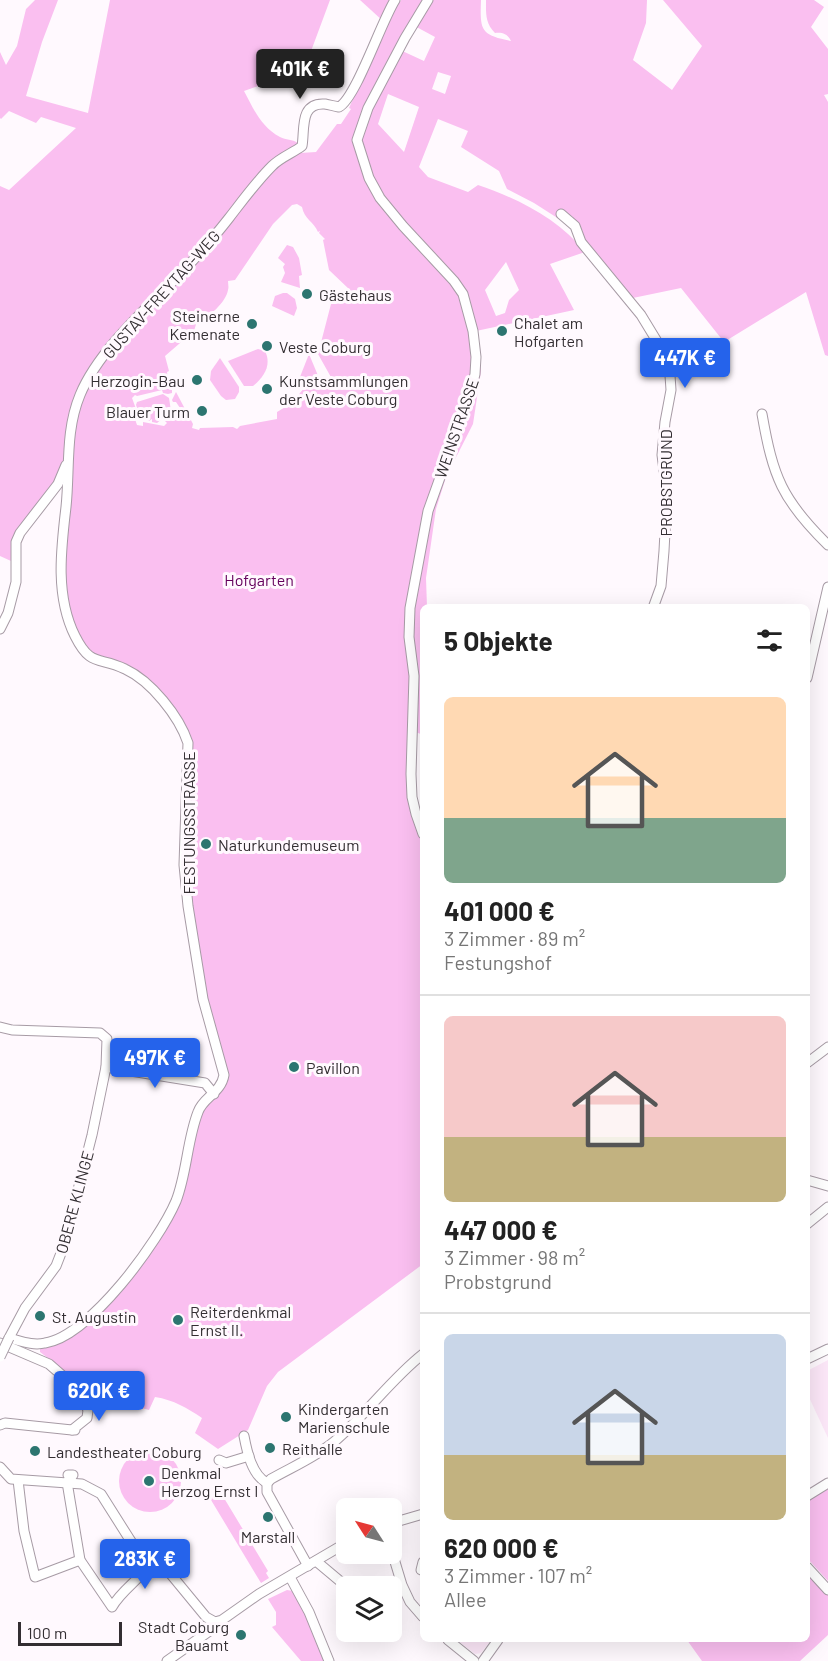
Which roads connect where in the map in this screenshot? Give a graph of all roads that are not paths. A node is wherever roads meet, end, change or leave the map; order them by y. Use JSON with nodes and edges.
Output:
{"nodes":[{"id":1,"x":395,"y":0,"type":"edge"},
{"id":2,"x":428,"y":0,"type":"edge"},
{"id":3,"x":561,"y":214,"type":"dead end"},
{"id":4,"x":762,"y":414,"type":"dead end"},
{"id":5,"x":68,"y":463,"type":"junction"},
{"id":6,"x":49,"y":497,"type":"junction"},
{"id":7,"x":66,"y":504,"type":"junction"},
{"id":8,"x":828,"y":545,"type":"edge"},
{"id":9,"x":828,"y":587,"type":"edge"},
{"id":10,"x":655,"y":604,"type":"edge"},
{"id":11,"x":0,"y":629,"type":"edge"},
{"id":12,"x":810,"y":665,"type":"edge"},
{"id":13,"x":420,"y":825,"type":"edge"},
{"id":14,"x":0,"y":1027,"type":"edge"},
{"id":15,"x":828,"y":1047,"type":"edge"},
{"id":16,"x":810,"y":1061,"type":"edge"},
{"id":17,"x":106,"y":1067,"type":"junction"},
{"id":18,"x":214,"y":1094,"type":"junction"},
{"id":19,"x":810,"y":1181,"type":"edge"},
{"id":20,"x":828,"y":1186,"type":"edge"},
{"id":21,"x":828,"y":1207,"type":"edge"},
{"id":22,"x":810,"y":1222,"type":"edge"},
{"id":23,"x":5,"y":1341,"type":"edge"},
{"id":24,"x":828,"y":1349,"type":"edge"},
{"id":25,"x":0,"y":1357,"type":"edge"},
{"id":26,"x":420,"y":1357,"type":"edge"},
{"id":27,"x":810,"y":1358,"type":"edge"},
{"id":28,"x":0,"y":1425,"type":"edge"},
{"id":29,"x":244,"y":1436,"type":"dead end"},
{"id":30,"x":249,"y":1456,"type":"junction"},
{"id":31,"x":219,"y":1460,"type":"dead end"},
{"id":32,"x":0,"y":1467,"type":"edge"},
{"id":33,"x":69,"y":1477,"type":"junction"},
{"id":34,"x":18,"y":1480,"type":"junction"},
{"id":35,"x":828,"y":1483,"type":"edge"},
{"id":36,"x":267,"y":1484,"type":"junction"},
{"id":37,"x":810,"y":1494,"type":"edge"},
{"id":38,"x":420,"y":1515,"type":"edge"},
{"id":39,"x":402,"y":1520,"type":"edge"},
{"id":40,"x":336,"y":1549,"type":"edge"},
{"id":41,"x":153,"y":1558,"type":"junction"},
{"id":42,"x":80,"y":1560,"type":"junction"},
{"id":43,"x":312,"y":1564,"type":"junction"},
{"id":44,"x":396,"y":1564,"type":"edge"},
{"id":45,"x":810,"y":1570,"type":"edge"},
{"id":46,"x":290,"y":1577,"type":"junction"},
{"id":47,"x":336,"y":1580,"type":"edge"},
{"id":48,"x":828,"y":1590,"type":"edge"},
{"id":49,"x":420,"y":1614,"type":"edge"},
{"id":50,"x":215,"y":1622,"type":"junction"},
{"id":51,"x":450,"y":1642,"type":"edge"},
{"id":52,"x":497,"y":1642,"type":"edge"},
{"id":53,"x":179,"y":1658,"type":"edge"},
{"id":54,"x":167,"y":1661,"type":"edge"},
{"id":55,"x":329,"y":1661,"type":"edge"},
{"id":56,"x":474,"y":1661,"type":"edge"},
{"id":57,"x":483,"y":1661,"type":"edge"}],
"edges":[{"from":1,"to":5,"type":"street","name":"GUSTAV-FREYTAG-WEG"},
{"from":2,"to":13,"type":"street","name":"WEINSTRASSE"},
{"from":3,"to":10,"type":"street","name":"PROBSTGRUND"},
{"from":4,"to":8,"type":"street"},
{"from":5,"to":6,"type":"street","name":"GUSTAV-FREYTAG-WEG"},
{"from":5,"to":7,"type":"street","name":"GUSTAV-FREYTAG-WEG"},
{"from":6,"to":7,"type":"street"},
{"from":6,"to":11,"type":"street","name":"GUSTAV-FREYTAG-WEG"},
{"from":7,"to":18,"type":"street","name":"FESTUNGSSTRASSE"},
{"from":9,"to":12,"type":"street"},
{"from":14,"to":17,"type":"street","name":"OBERE KLINGE"},
{"from":15,"to":16,"type":"street"},
{"from":17,"to":18,"type":"street"},
{"from":17,"to":23,"type":"street","name":"OBERE KLINGE"},
{"from":18,"to":23,"type":"street","name":"FESTUNGSSTRASSE"},
{"from":19,"to":20,"type":"street"},
{"from":21,"to":22,"type":"street"},
{"from":23,"to":25,"type":"street","name":"OBERE KLINGE","bridge":true},
{"from":23,"to":28,"type":"street"},
{"from":24,"to":27,"type":"street"},
{"from":26,"to":36,"type":"street"},
{"from":29,"to":30,"type":"street"},
{"from":30,"to":31,"type":"street"},
{"from":30,"to":36,"type":"street"},
{"from":32,"to":34,"type":"street"},
{"from":33,"to":34,"type":"street"},
{"from":33,"to":41,"type":"street"},
{"from":33,"to":42,"type":"street"},
{"from":34,"to":42,"type":"street"},
{"from":35,"to":37,"type":"street"},
{"from":36,"to":43,"type":"street"},
{"from":38,"to":39,"type":"street"},
{"from":40,"to":43,"type":"street"},
{"from":41,"to":42,"type":"street"},
{"from":41,"to":50,"type":"street"},
{"from":43,"to":46,"type":"street"},
{"from":43,"to":47,"type":"street"},
{"from":44,"to":49,"type":"street"},
{"from":45,"to":48,"type":"street"},
{"from":46,"to":50,"type":"street"},
{"from":46,"to":55,"type":"street"},
{"from":50,"to":53,"type":"street"},
{"from":51,"to":56,"type":"street"},
{"from":52,"to":57,"type":"street"},
{"from":53,"to":54,"type":"street"}]}
